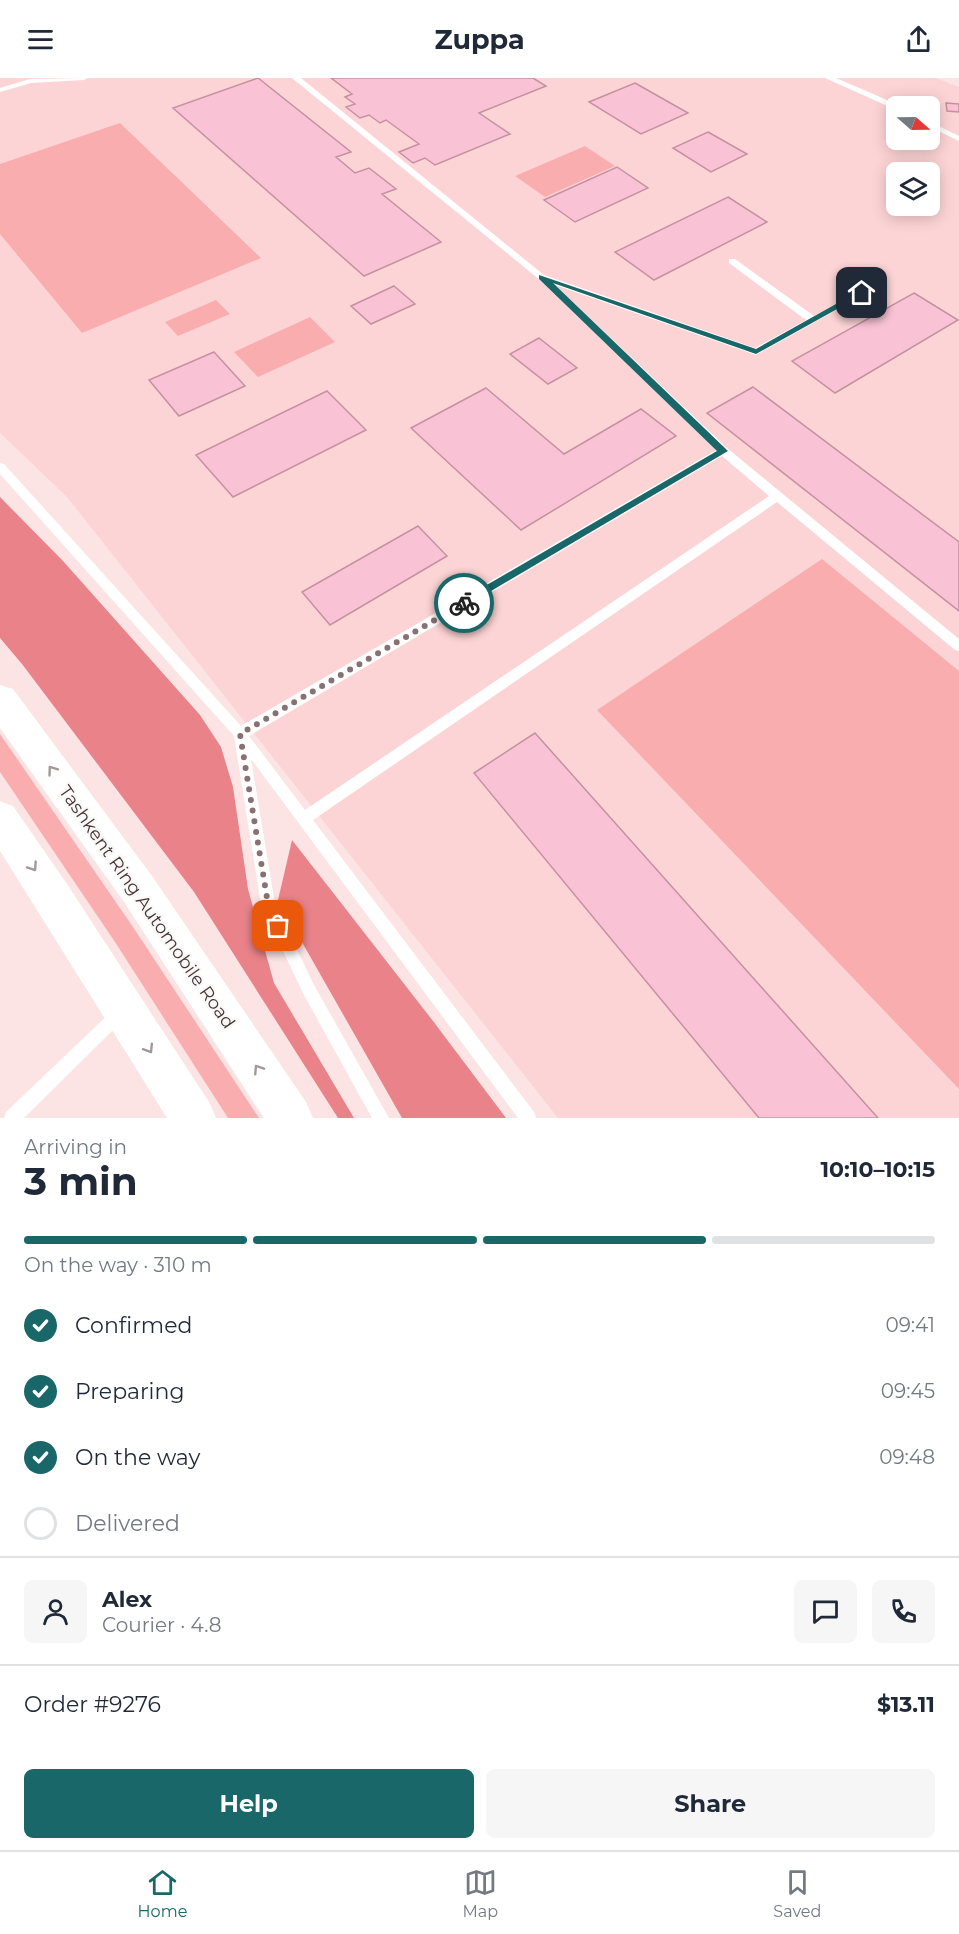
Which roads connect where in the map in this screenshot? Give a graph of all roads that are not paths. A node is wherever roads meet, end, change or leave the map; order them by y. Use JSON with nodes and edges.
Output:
{"nodes":[{"id":1,"x":84,"y":78,"type":"edge"},
{"id":2,"x":296,"y":78,"type":"edge"},
{"id":3,"x":829,"y":78,"type":"edge"},
{"id":4,"x":0,"y":90,"type":"edge"},
{"id":5,"x":886,"y":103,"type":"edge"},
{"id":6,"x":940,"y":129,"type":"edge"},
{"id":7,"x":959,"y":139,"type":"edge"},
{"id":8,"x":732,"y":261,"type":"dead end"},
{"id":9,"x":541,"y":277,"type":"junction"},
{"id":10,"x":878,"y":284,"type":"dead end"},
{"id":11,"x":813,"y":320,"type":"junction"},
{"id":12,"x":723,"y":451,"type":"junction"},
{"id":13,"x":0,"y":467,"type":"edge"},
{"id":14,"x":777,"y":496,"type":"junction"},
{"id":15,"x":959,"y":646,"type":"edge"},
{"id":16,"x":0,"y":700,"type":"edge"},
{"id":17,"x":240,"y":734,"type":"junction"},
{"id":18,"x":0,"y":818,"type":"edge"},
{"id":19,"x":304,"y":818,"type":"junction"},
{"id":20,"x":124,"y":1009,"type":"junction"},
{"id":21,"x":12,"y":1118,"type":"edge"},
{"id":22,"x":193,"y":1118,"type":"edge"},
{"id":23,"x":290,"y":1118,"type":"edge"},
{"id":24,"x":381,"y":1118,"type":"edge"},
{"id":25,"x":528,"y":1118,"type":"edge"}],
"edges":[{"from":1,"to":4,"type":"lane"},
{"from":2,"to":9,"type":"lane"},
{"from":3,"to":5,"type":"lane"},
{"from":6,"to":7,"type":"lane"},
{"from":8,"to":11,"type":"lane"},
{"from":9,"to":11,"type":"lane"},
{"from":9,"to":12,"type":"lane"},
{"from":10,"to":11,"type":"lane"},
{"from":12,"to":14,"type":"lane"},
{"from":12,"to":17,"type":"lane"},
{"from":13,"to":17,"type":"lane"},
{"from":14,"to":15,"type":"lane"},
{"from":14,"to":19,"type":"lane"},
{"from":23,"to":16,"type":"highway","name":"Tashkent Ring Automobile Road","one_way":true},
{"from":17,"to":19,"type":"lane"},
{"from":17,"to":24,"type":"lane"},
{"from":18,"to":20,"type":"highway","one_way":true},
{"from":19,"to":25,"type":"lane"},
{"from":20,"to":21,"type":"lane"},
{"from":20,"to":22,"type":"highway","one_way":true}]}
